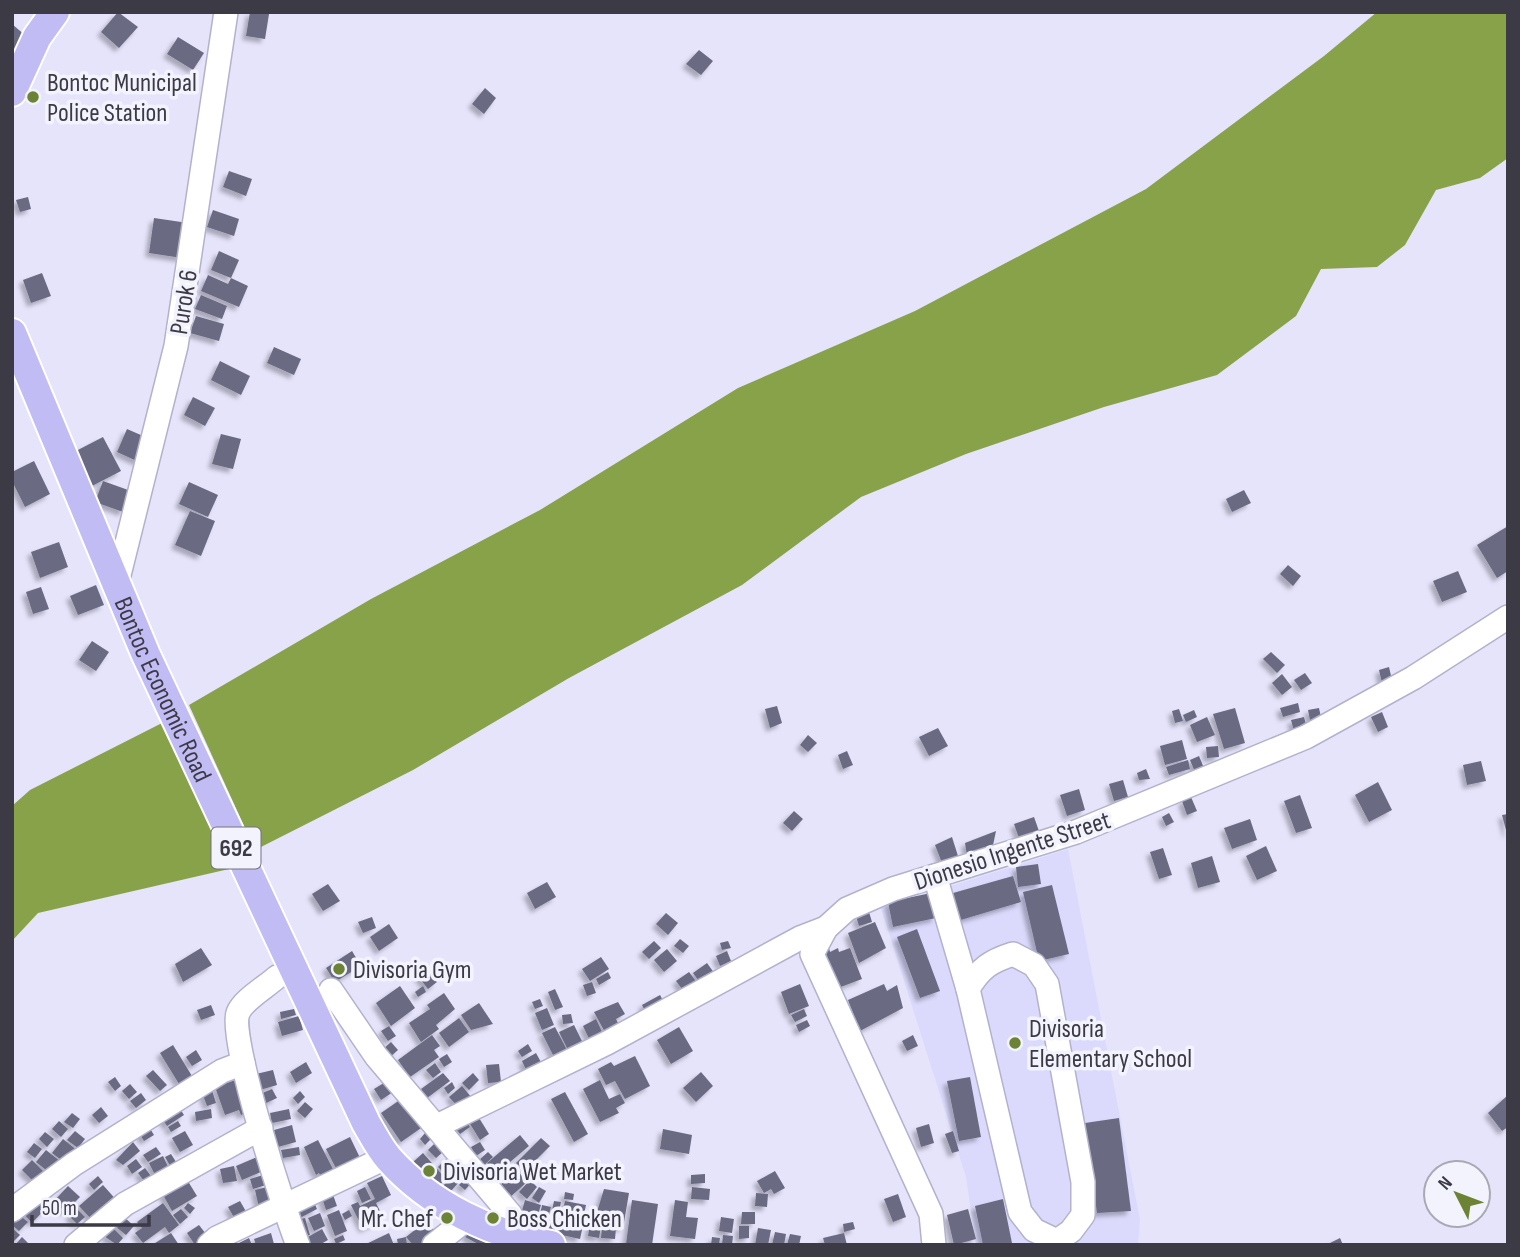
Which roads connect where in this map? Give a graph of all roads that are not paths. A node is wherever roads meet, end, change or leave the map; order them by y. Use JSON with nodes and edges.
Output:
{"nodes":[{"id":1,"x":55,"y":12,"type":"edge"},
{"id":2,"x":226,"y":12,"type":"edge"},
{"id":3,"x":12,"y":92,"type":"edge"},
{"id":4,"x":12,"y":333,"type":"edge"},
{"id":5,"x":116,"y":587,"type":"junction"},
{"id":6,"x":1508,"y":617,"type":"edge"},
{"id":7,"x":935,"y":876,"type":"junction"},
{"id":8,"x":826,"y":928,"type":"junction"},
{"id":9,"x":277,"y":977,"type":"dead end"},
{"id":10,"x":968,"y":989,"type":"junction"},
{"id":11,"x":331,"y":990,"type":"dead end"},
{"id":12,"x":243,"y":1063,"type":"junction"},
{"id":13,"x":437,"y":1126,"type":"junction"},
{"id":14,"x":261,"y":1128,"type":"junction"},
{"id":15,"x":387,"y":1157,"type":"junction"},
{"id":16,"x":283,"y":1207,"type":"junction"},
{"id":17,"x":12,"y":1210,"type":"edge"},
{"id":18,"x":468,"y":1218,"type":"junction"},
{"id":19,"x":523,"y":1242,"type":"edge"},
{"id":20,"x":1057,"y":1243,"type":"edge"},
{"id":21,"x":76,"y":1245,"type":"edge"},
{"id":22,"x":209,"y":1245,"type":"edge"},
{"id":23,"x":298,"y":1245,"type":"edge"},
{"id":24,"x":434,"y":1245,"type":"edge"},
{"id":25,"x":551,"y":1245,"type":"edge"},
{"id":26,"x":934,"y":1245,"type":"edge"}],
"edges":[{"from":1,"to":3,"type":"main road"},
{"from":2,"to":5,"type":"street","name":"Purok 6"},
{"from":4,"to":5,"type":"main road","name":"Bontoc Economic Road","number":"692"},
{"from":5,"to":15,"type":"main road","name":"Bontoc Economic Road","number":"692"},
{"from":6,"to":7,"type":"street","name":"Dionesio Ingente Street"},
{"from":7,"to":8,"type":"street","name":"Dionesio Ingente Street"},
{"from":7,"to":10,"type":"street"},
{"from":8,"to":13,"type":"street"},
{"from":8,"to":26,"type":"street"},
{"from":9,"to":12,"type":"street"},
{"from":10,"to":20,"type":"street"},
{"from":10,"to":20,"type":"street"},
{"from":11,"to":13,"type":"street"},
{"from":12,"to":14,"type":"street"},
{"from":12,"to":17,"type":"street"},
{"from":13,"to":19,"type":"street"},
{"from":14,"to":16,"type":"street"},
{"from":14,"to":21,"type":"street"},
{"from":15,"to":16,"type":"street"},
{"from":15,"to":18,"type":"main road","number":"692"},
{"from":16,"to":22,"type":"street"},
{"from":16,"to":23,"type":"street"},
{"from":18,"to":19,"type":"main road","number":"692"},
{"from":18,"to":24,"type":"street"},
{"from":19,"to":25,"type":"main road","number":"692"}]}
